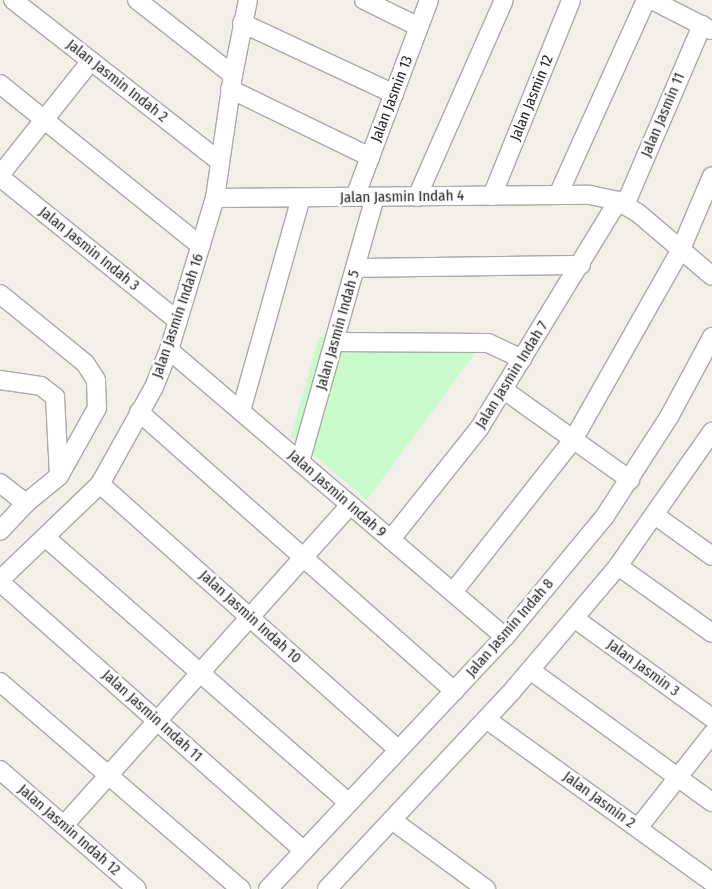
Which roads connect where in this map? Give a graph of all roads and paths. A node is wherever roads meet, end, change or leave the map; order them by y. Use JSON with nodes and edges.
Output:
{"nodes":[{"id":1,"x":13,"y":0,"type":"edge"},
{"id":2,"x":137,"y":0,"type":"edge"},
{"id":3,"x":248,"y":0,"type":"edge"},
{"id":4,"x":364,"y":0,"type":"edge"},
{"id":5,"x":429,"y":0,"type":"edge"},
{"id":6,"x":504,"y":0,"type":"edge"},
{"id":7,"x":571,"y":0,"type":"edge"},
{"id":8,"x":654,"y":1,"type":"edge"},
{"id":9,"x":242,"y":23,"type":"junction"},
{"id":10,"x":419,"y":26,"type":"junction"},
{"id":11,"x":707,"y":28,"type":"edge"},
{"id":12,"x":91,"y":61,"type":"junction"},
{"id":13,"x":232,"y":82,"type":"junction"},
{"id":14,"x":0,"y":84,"type":"edge"},
{"id":15,"x":394,"y":94,"type":"junction"},
{"id":16,"x":44,"y":119,"type":"junction"},
{"id":17,"x":370,"y":158,"type":"junction"},
{"id":18,"x":220,"y":162,"type":"junction"},
{"id":19,"x":0,"y":176,"type":"edge"},
{"id":20,"x":712,"y":176,"type":"edge"},
{"id":21,"x":492,"y":196,"type":"junction"},
{"id":22,"x":558,"y":196,"type":"junction"},
{"id":23,"x":355,"y":197,"type":"junction"},
{"id":24,"x":375,"y":197,"type":"junction"},
{"id":25,"x":416,"y":197,"type":"junction"},
{"id":26,"x":215,"y":198,"type":"junction"},
{"id":27,"x":301,"y":198,"type":"junction"},
{"id":28,"x":621,"y":203,"type":"junction"},
{"id":29,"x":201,"y":246,"type":"junction"},
{"id":30,"x":681,"y":249,"type":"junction"},
{"id":31,"x":581,"y":265,"type":"junction"},
{"id":32,"x":355,"y":268,"type":"junction"},
{"id":33,"x":712,"y":276,"type":"edge"},
{"id":34,"x":0,"y":294,"type":"edge"},
{"id":35,"x":178,"y":321,"type":"junction"},
{"id":36,"x":712,"y":336,"type":"edge"},
{"id":37,"x":334,"y":342,"type":"junction"},
{"id":38,"x":169,"y":350,"type":"junction"},
{"id":39,"x":523,"y":359,"type":"junction"},
{"id":40,"x":0,"y":380,"type":"edge"},
{"id":41,"x":504,"y":390,"type":"junction"},
{"id":42,"x":139,"y":412,"type":"junction"},
{"id":43,"x":241,"y":412,"type":"junction"},
{"id":44,"x":712,"y":432,"type":"edge"},
{"id":45,"x":573,"y":440,"type":"junction"},
{"id":46,"x":300,"y":462,"type":"junction"},
{"id":47,"x":59,"y":476,"type":"junction"},
{"id":48,"x":630,"y":480,"type":"junction"},
{"id":49,"x":0,"y":483,"type":"edge"},
{"id":50,"x":100,"y":484,"type":"junction"},
{"id":51,"x":26,"y":503,"type":"junction"},
{"id":52,"x":350,"y":505,"type":"junction"},
{"id":53,"x":656,"y":516,"type":"junction"},
{"id":54,"x":0,"y":531,"type":"edge"},
{"id":55,"x":45,"y":537,"type":"junction"},
{"id":56,"x":390,"y":539,"type":"junction"},
{"id":57,"x":712,"y":556,"type":"edge"},
{"id":58,"x":303,"y":557,"type":"junction"},
{"id":59,"x":618,"y":566,"type":"junction"},
{"id":60,"x":0,"y":581,"type":"edge"},
{"id":61,"x":453,"y":592,"type":"junction"},
{"id":62,"x":250,"y":617,"type":"junction"},
{"id":63,"x":574,"y":618,"type":"junction"},
{"id":64,"x":712,"y":633,"type":"edge"},
{"id":65,"x":505,"y":637,"type":"junction"},
{"id":66,"x":530,"y":670,"type":"junction"},
{"id":67,"x":201,"y":672,"type":"junction"},
{"id":68,"x":0,"y":682,"type":"edge"},
{"id":69,"x":454,"y":691,"type":"junction"},
{"id":70,"x":712,"y":718,"type":"edge"},
{"id":71,"x":486,"y":719,"type":"junction"},
{"id":72,"x":157,"y":721,"type":"junction"},
{"id":73,"x":712,"y":734,"type":"edge"},
{"id":74,"x":399,"y":750,"type":"junction"},
{"id":75,"x":0,"y":770,"type":"edge"},
{"id":76,"x":108,"y":776,"type":"junction"},
{"id":77,"x":678,"y":777,"type":"junction"},
{"id":78,"x":712,"y":802,"type":"edge"},
{"id":79,"x":348,"y":804,"type":"junction"},
{"id":80,"x":392,"y":820,"type":"junction"},
{"id":81,"x":64,"y":825,"type":"junction"},
{"id":82,"x":638,"y":828,"type":"junction"},
{"id":83,"x":304,"y":851,"type":"junction"},
{"id":84,"x":712,"y":882,"type":"edge"},
{"id":85,"x":137,"y":889,"type":"edge"},
{"id":86,"x":241,"y":889,"type":"edge"},
{"id":87,"x":268,"y":889,"type":"edge"},
{"id":88,"x":327,"y":889,"type":"edge"},
{"id":89,"x":486,"y":889,"type":"edge"}],
"edges":[{"from":1,"to":12,"type":"street","name":"Jalan Jasmin Indah 2"},
{"from":2,"to":13,"type":"street"},
{"from":3,"to":9,"type":"street","name":"Jalan Jasmin Indah 16"},
{"from":4,"to":10,"type":"street"},
{"from":5,"to":10,"type":"street","name":"Jalan Jasmin 13"},
{"from":6,"to":25,"type":"street"},
{"from":7,"to":21,"type":"street","name":"Jalan Jasmin 12"},
{"from":8,"to":11,"type":"street"},
{"from":8,"to":22,"type":"street"},
{"from":9,"to":13,"type":"street","name":"Jalan Jasmin Indah 16"},
{"from":9,"to":15,"type":"street"},
{"from":10,"to":15,"type":"street","name":"Jalan Jasmin 13"},
{"from":11,"to":28,"type":"street","name":"Jalan Jasmin 11"},
{"from":12,"to":16,"type":"street"},
{"from":12,"to":18,"type":"street","name":"Jalan Jasmin Indah 2"},
{"from":13,"to":17,"type":"street"},
{"from":13,"to":18,"type":"street","name":"Jalan Jasmin Indah 16"},
{"from":14,"to":16,"type":"street"},
{"from":15,"to":17,"type":"street","name":"Jalan Jasmin 13"},
{"from":16,"to":19,"type":"street"},
{"from":16,"to":29,"type":"street"},
{"from":17,"to":23,"type":"street","name":"Jalan Jasmin 13"},
{"from":18,"to":26,"type":"street","name":"Jalan Jasmin Indah 16"},
{"from":19,"to":35,"type":"street","name":"Jalan Jasmin Indah 3"},
{"from":20,"to":30,"type":"street"},
{"from":21,"to":22,"type":"street","name":"Jalan Jasmin Indah 4"},
{"from":21,"to":25,"type":"street","name":"Jalan Jasmin Indah 4"},
{"from":22,"to":28,"type":"street","name":"Jalan Jasmin Indah 4"},
{"from":23,"to":24,"type":"street","name":"Jalan Jasmin Indah 4"},
{"from":23,"to":27,"type":"street","name":"Jalan Jasmin Indah 4"},
{"from":24,"to":25,"type":"street","name":"Jalan Jasmin Indah 4"},
{"from":24,"to":32,"type":"street","name":"Jalan Jasmin Indah 5"},
{"from":26,"to":27,"type":"street","name":"Jalan Jasmin Indah 4"},
{"from":26,"to":29,"type":"street","name":"Jalan Jasmin Indah 16"},
{"from":27,"to":43,"type":"street"},
{"from":28,"to":30,"type":"street"},
{"from":28,"to":31,"type":"street","name":"Jalan Jasmin Indah 7"},
{"from":29,"to":35,"type":"street","name":"Jalan Jasmin Indah 16"},
{"from":30,"to":33,"type":"street"},
{"from":30,"to":45,"type":"street"},
{"from":31,"to":32,"type":"street"},
{"from":31,"to":39,"type":"street","name":"Jalan Jasmin Indah 7"},
{"from":32,"to":37,"type":"street","name":"Jalan Jasmin Indah 5"},
{"from":34,"to":47,"type":"street"},
{"from":35,"to":38,"type":"street","name":"Jalan Jasmin Indah 16"},
{"from":36,"to":48,"type":"street","name":"Jalan Jasmin Indah 8"},
{"from":37,"to":39,"type":"street"},
{"from":37,"to":46,"type":"street","name":"Jalan Jasmin Indah 5"},
{"from":38,"to":42,"type":"street","name":"Jalan Jasmin Indah 16"},
{"from":38,"to":43,"type":"street","name":"Jalan Jasmin Indah 9"},
{"from":39,"to":41,"type":"street","name":"Jalan Jasmin Indah 7"},
{"from":40,"to":47,"type":"street"},
{"from":41,"to":45,"type":"street"},
{"from":41,"to":56,"type":"street","name":"Jalan Jasmin Indah 7"},
{"from":42,"to":50,"type":"street","name":"Jalan Jasmin Indah 16"},
{"from":42,"to":58,"type":"street"},
{"from":43,"to":46,"type":"street","name":"Jalan Jasmin Indah 9"},
{"from":44,"to":53,"type":"street"},
{"from":45,"to":48,"type":"street"},
{"from":45,"to":61,"type":"street"},
{"from":46,"to":52,"type":"street","name":"Jalan Jasmin Indah 9"},
{"from":47,"to":51,"type":"street"},
{"from":48,"to":65,"type":"street","name":"Jalan Jasmin Indah 8"},
{"from":49,"to":51,"type":"street"},
{"from":50,"to":55,"type":"street","name":"Jalan Jasmin Indah 16"},
{"from":50,"to":62,"type":"street","name":"Jalan Jasmin Indah 10"},
{"from":51,"to":54,"type":"street"},
{"from":52,"to":56,"type":"street","name":"Jalan Jasmin Indah 9"},
{"from":52,"to":58,"type":"street"},
{"from":53,"to":57,"type":"street"},
{"from":53,"to":59,"type":"street"},
{"from":55,"to":60,"type":"street","name":"Jalan Jasmin Indah 16"},
{"from":55,"to":67,"type":"street"},
{"from":56,"to":61,"type":"street","name":"Jalan Jasmin Indah 9"},
{"from":58,"to":62,"type":"street"},
{"from":58,"to":69,"type":"street"},
{"from":59,"to":63,"type":"street"},
{"from":59,"to":64,"type":"street"},
{"from":60,"to":72,"type":"street","name":"Jalan Jasmin Indah 11"},
{"from":61,"to":65,"type":"street","name":"Jalan Jasmin Indah 9"},
{"from":62,"to":67,"type":"street"},
{"from":62,"to":74,"type":"street","name":"Jalan Jasmin Indah 10"},
{"from":63,"to":66,"type":"street"},
{"from":63,"to":70,"type":"street","name":"Jalan Jasmin 3"},
{"from":65,"to":69,"type":"street","name":"Jalan Jasmin Indah 8"},
{"from":66,"to":71,"type":"street"},
{"from":66,"to":77,"type":"street"},
{"from":67,"to":72,"type":"street"},
{"from":67,"to":79,"type":"street"},
{"from":68,"to":76,"type":"street"},
{"from":69,"to":74,"type":"street","name":"Jalan Jasmin Indah 8"},
{"from":71,"to":80,"type":"street"},
{"from":71,"to":82,"type":"street","name":"Jalan Jasmin 2"},
{"from":72,"to":76,"type":"street"},
{"from":72,"to":83,"type":"street","name":"Jalan Jasmin Indah 11"},
{"from":73,"to":77,"type":"street"},
{"from":74,"to":79,"type":"street","name":"Jalan Jasmin Indah 8"},
{"from":75,"to":81,"type":"street","name":"Jalan Jasmin Indah 12"},
{"from":76,"to":81,"type":"street"},
{"from":76,"to":86,"type":"street"},
{"from":77,"to":78,"type":"street"},
{"from":77,"to":82,"type":"street"},
{"from":79,"to":83,"type":"street","name":"Jalan Jasmin Indah 8"},
{"from":80,"to":88,"type":"street"},
{"from":80,"to":89,"type":"street"},
{"from":81,"to":85,"type":"street","name":"Jalan Jasmin Indah 12"},
{"from":82,"to":84,"type":"street","name":"Jalan Jasmin 2"},
{"from":83,"to":87,"type":"street","name":"Jalan Jasmin Indah 8"}]}
